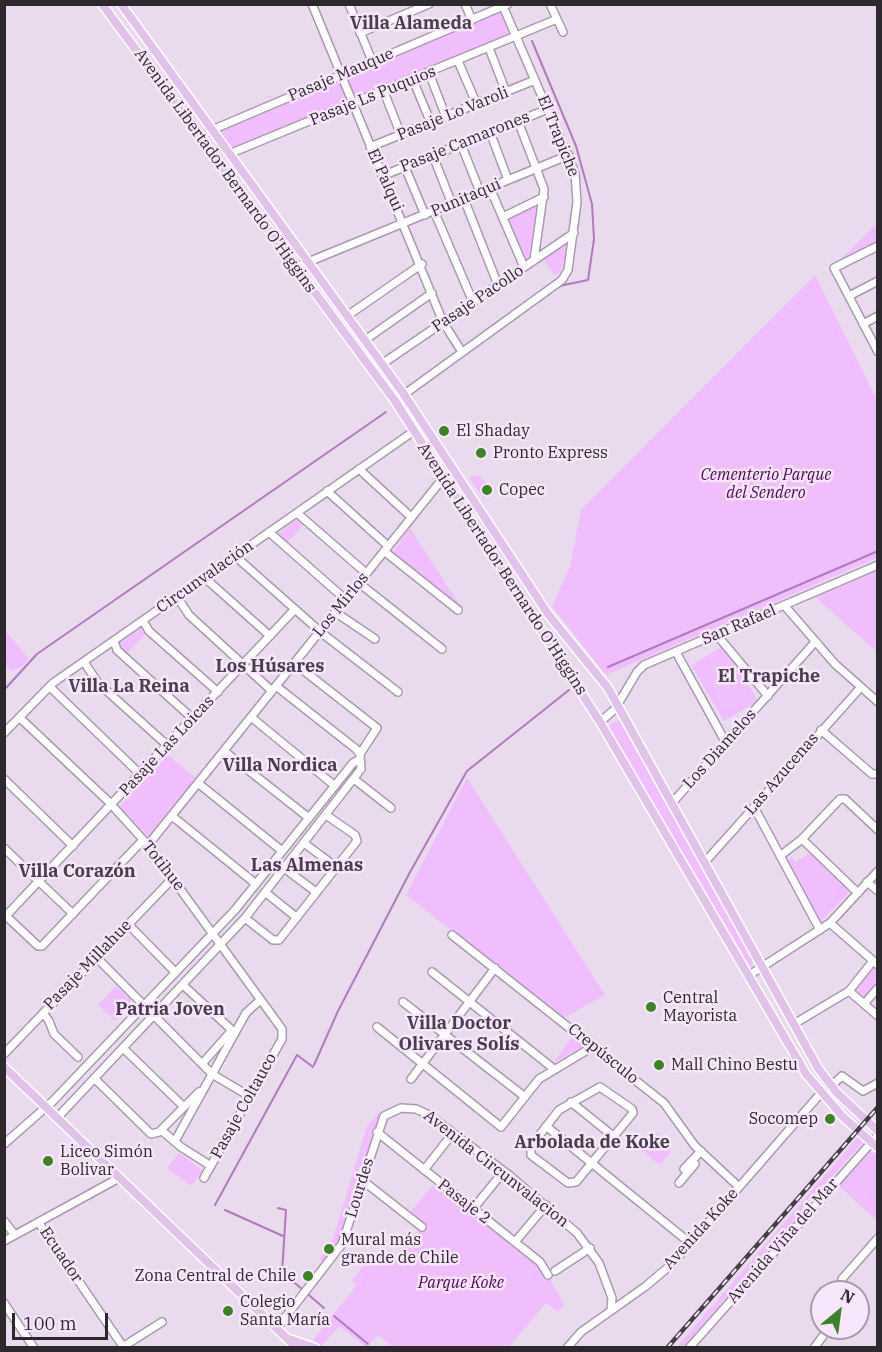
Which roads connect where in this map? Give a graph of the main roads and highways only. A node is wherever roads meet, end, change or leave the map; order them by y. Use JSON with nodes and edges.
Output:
{"nodes":[{"id":1,"x":102,"y":4,"type":"edge"},
{"id":2,"x":121,"y":4,"type":"edge"},
{"id":3,"x":310,"y":266,"type":"junction"},
{"id":4,"x":303,"y":276,"type":"junction"},
{"id":5,"x":4,"y":1067,"type":"edge"},
{"id":6,"x":878,"y":1133,"type":"edge"},
{"id":7,"x":874,"y":1145,"type":"edge"},
{"id":8,"x":289,"y":1339,"type":"junction"},
{"id":9,"x":297,"y":1347,"type":"edge"},
{"id":10,"x":315,"y":1347,"type":"edge"}],
"edges":[{"from":1,"to":4,"type":"main road","name":"Avenida Libertador Bernardo O'Higgins"},
{"from":2,"to":3,"type":"main road","name":"Avenida Libertador Bernardo O'Higgins"},
{"from":3,"to":4,"type":"main road"},
{"from":3,"to":6,"type":"main road","name":"Avenida Libertador Bernardo O'Higgins"},
{"from":4,"to":7,"type":"main road","name":"Avenida Libertador Bernardo O'Higgins"},
{"from":5,"to":8,"type":"main road"},
{"from":8,"to":9,"type":"main road"},
{"from":8,"to":10,"type":"main road"}]}
